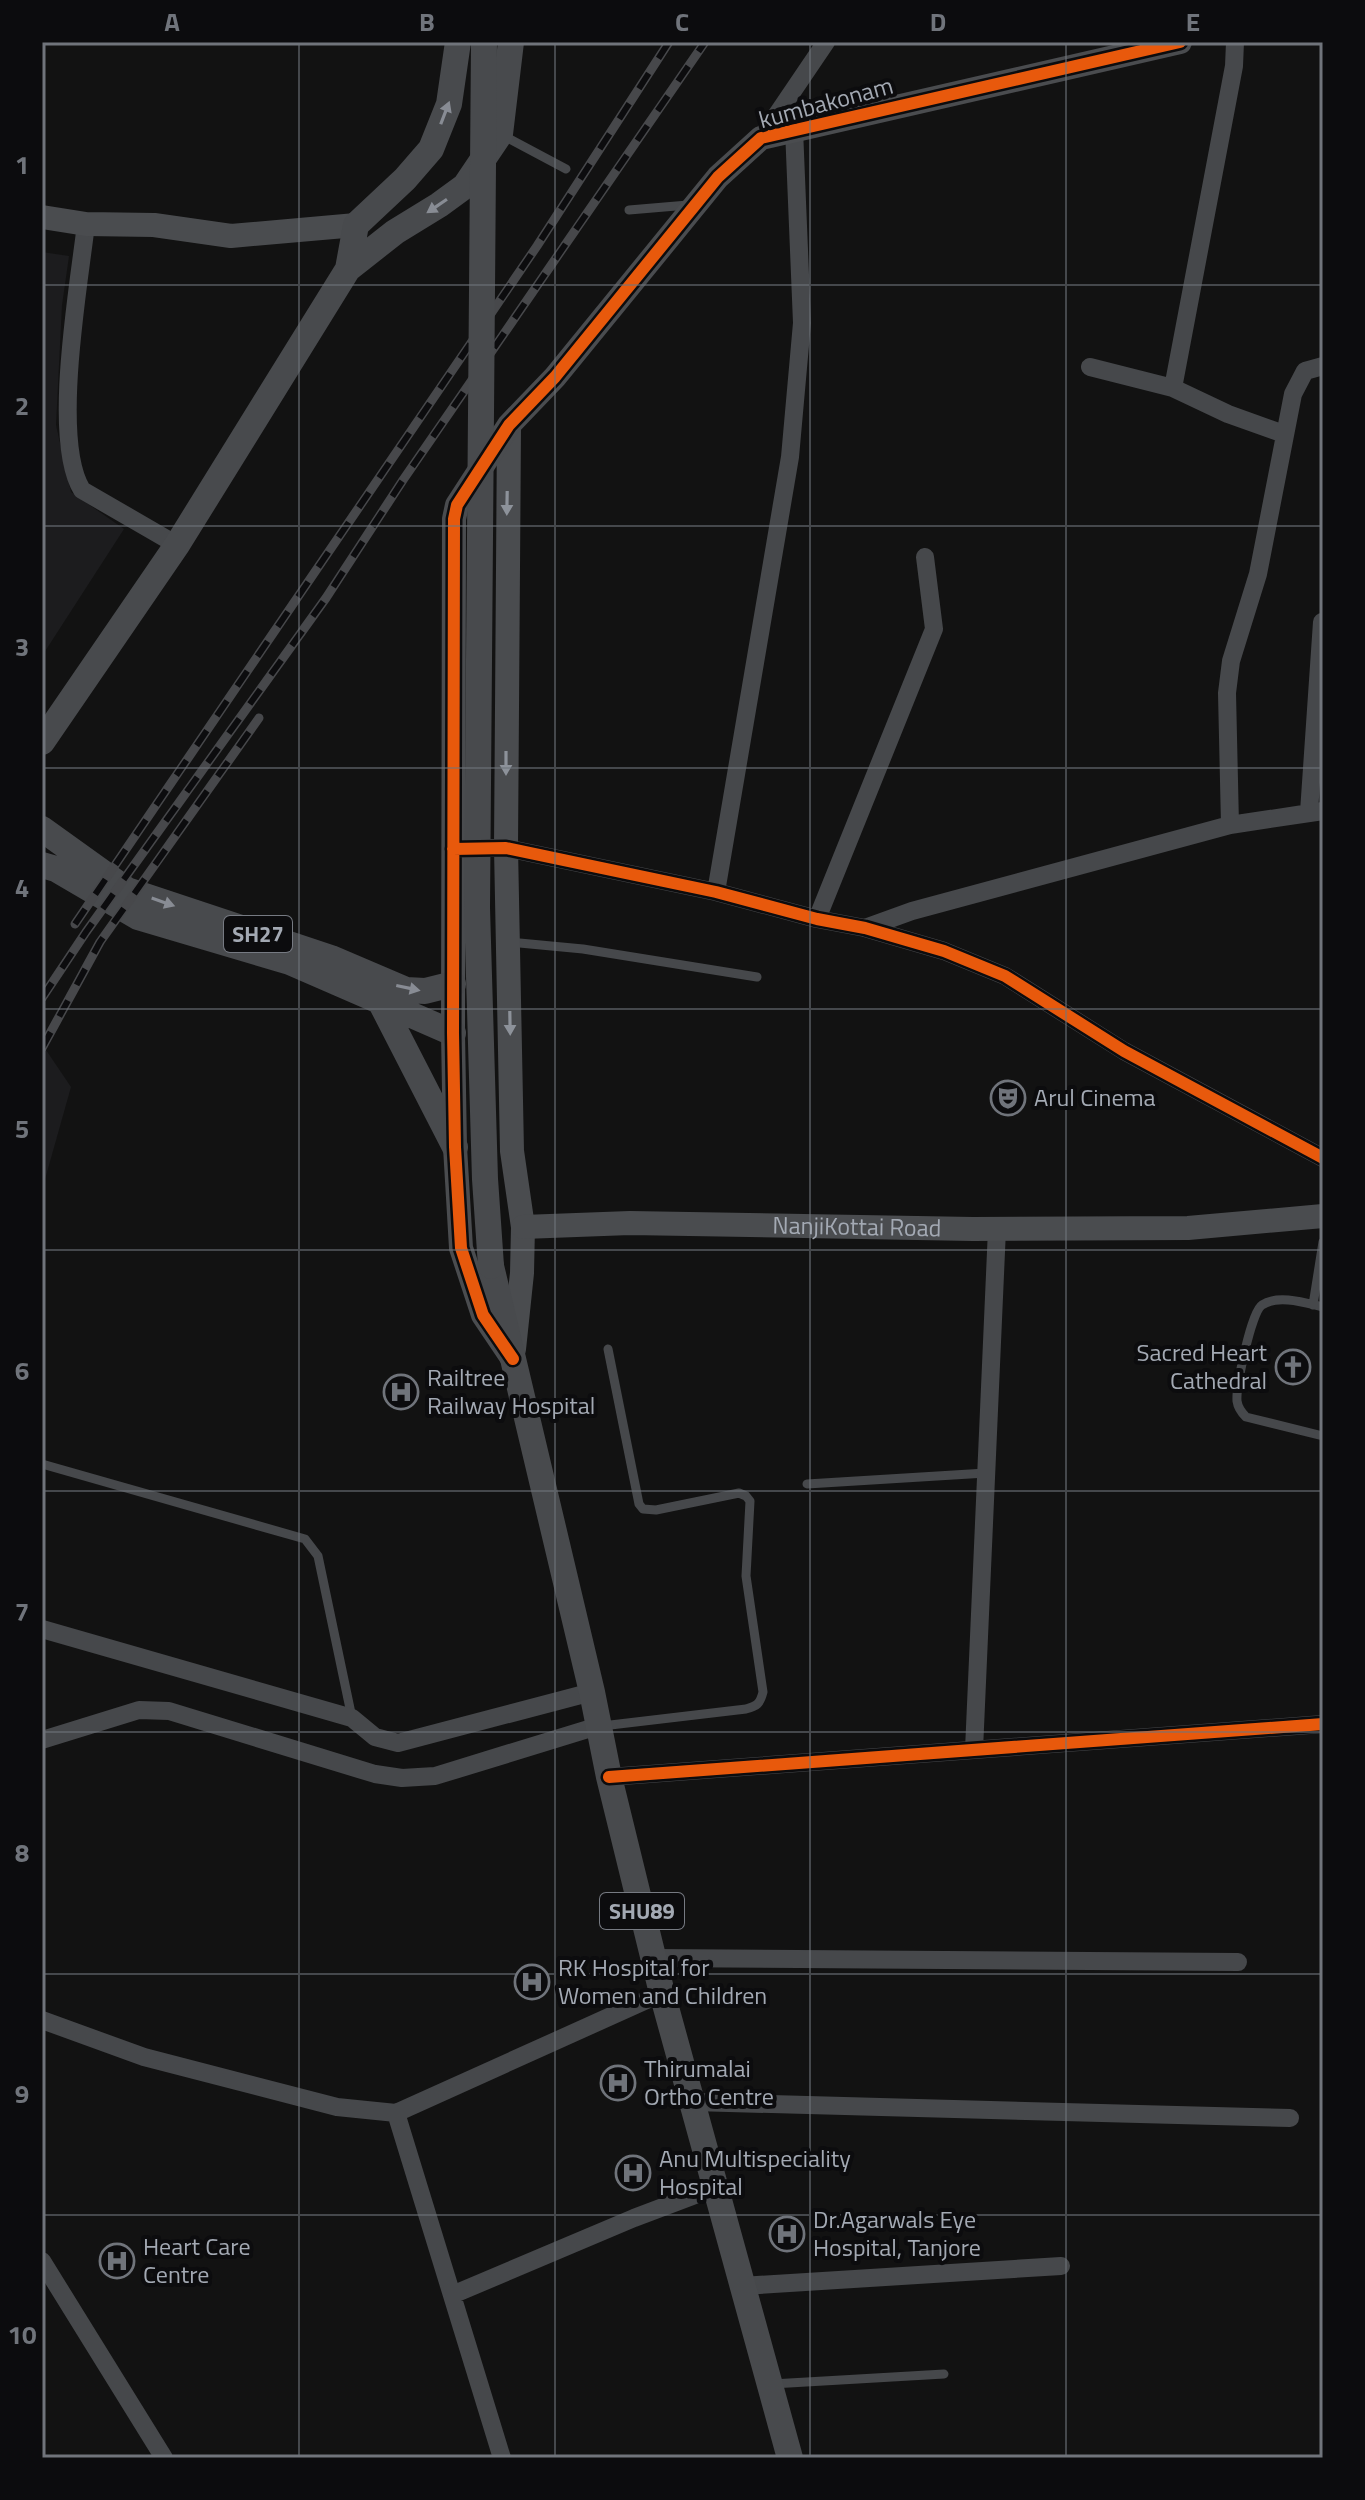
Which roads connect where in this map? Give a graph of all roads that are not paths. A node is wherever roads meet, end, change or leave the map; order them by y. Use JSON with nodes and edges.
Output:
{"nodes":[{"id":1,"x":458,"y":42,"type":"edge"},
{"id":2,"x":484,"y":42,"type":"edge"},
{"id":3,"x":511,"y":42,"type":"edge"},
{"id":4,"x":826,"y":42,"type":"edge"},
{"id":5,"x":1180,"y":42,"type":"edge"},
{"id":6,"x":1235,"y":42,"type":"edge"},
{"id":7,"x":1122,"y":48,"type":"edge"},
{"id":8,"x":794,"y":129,"type":"junction"},
{"id":9,"x":500,"y":134,"type":"junction"},
{"id":10,"x":761,"y":138,"type":"junction"},
{"id":11,"x":566,"y":169,"type":"dead end"},
{"id":12,"x":696,"y":205,"type":"junction"},
{"id":13,"x":629,"y":210,"type":"dead end"},
{"id":14,"x":42,"y":217,"type":"edge"},
{"id":15,"x":86,"y":224,"type":"junction"},
{"id":16,"x":356,"y":225,"type":"junction"},
{"id":17,"x":348,"y":269,"type":"junction"},
{"id":18,"x":1323,"y":366,"type":"edge"},
{"id":19,"x":1090,"y":367,"type":"dead end"},
{"id":20,"x":1173,"y":388,"type":"junction"},
{"id":21,"x":509,"y":425,"type":"junction"},
{"id":22,"x":1284,"y":434,"type":"junction"},
{"id":23,"x":177,"y":545,"type":"junction"},
{"id":24,"x":925,"y":557,"type":"dead end"},
{"id":25,"x":1322,"y":622,"type":"edge"},
{"id":26,"x":44,"y":743,"type":"edge"},
{"id":27,"x":1316,"y":811,"type":"edge"},
{"id":28,"x":1230,"y":825,"type":"junction"},
{"id":29,"x":42,"y":829,"type":"edge"},
{"id":30,"x":506,"y":848,"type":"junction"},
{"id":31,"x":453,"y":849,"type":"junction"},
{"id":32,"x":42,"y":865,"type":"edge"},
{"id":33,"x":716,"y":892,"type":"junction"},
{"id":34,"x":817,"y":919,"type":"junction"},
{"id":35,"x":865,"y":928,"type":"junction"},
{"id":36,"x":509,"y":942,"type":"junction"},
{"id":37,"x":757,"y":977,"type":"dead end"},
{"id":38,"x":453,"y":984,"type":"junction"},
{"id":39,"x":381,"y":1003,"type":"junction"},
{"id":40,"x":453,"y":1033,"type":"junction"},
{"id":41,"x":455,"y":1147,"type":"junction"},
{"id":42,"x":1323,"y":1158,"type":"edge"},
{"id":43,"x":1323,"y":1216,"type":"edge"},
{"id":44,"x":523,"y":1227,"type":"junction"},
{"id":45,"x":997,"y":1229,"type":"junction"},
{"id":46,"x":1323,"y":1242,"type":"edge"},
{"id":47,"x":1318,"y":1306,"type":"edge"},
{"id":48,"x":608,"y":1349,"type":"dead end"},
{"id":49,"x":513,"y":1359,"type":"junction"},
{"id":50,"x":1323,"y":1436,"type":"edge"},
{"id":51,"x":42,"y":1464,"type":"edge"},
{"id":52,"x":986,"y":1473,"type":"junction"},
{"id":53,"x":807,"y":1484,"type":"dead end"},
{"id":54,"x":42,"y":1629,"type":"edge"},
{"id":55,"x":592,"y":1692,"type":"junction"},
{"id":56,"x":352,"y":1718,"type":"junction"},
{"id":57,"x":1323,"y":1724,"type":"edge"},
{"id":58,"x":598,"y":1726,"type":"junction"},
{"id":59,"x":42,"y":1740,"type":"edge"},
{"id":60,"x":974,"y":1750,"type":"junction"},
{"id":61,"x":609,"y":1777,"type":"junction"},
{"id":62,"x":654,"y":1958,"type":"junction"},
{"id":63,"x":1238,"y":1962,"type":"dead end"},
{"id":64,"x":662,"y":1993,"type":"junction"},
{"id":65,"x":42,"y":2020,"type":"edge"},
{"id":66,"x":693,"y":2102,"type":"junction"},
{"id":67,"x":396,"y":2113,"type":"junction"},
{"id":68,"x":1290,"y":2118,"type":"dead end"},
{"id":69,"x":716,"y":2187,"type":"junction"},
{"id":70,"x":42,"y":2261,"type":"edge"},
{"id":71,"x":1061,"y":2266,"type":"dead end"},
{"id":72,"x":742,"y":2286,"type":"junction"},
{"id":73,"x":452,"y":2295,"type":"junction"},
{"id":74,"x":944,"y":2374,"type":"dead end"},
{"id":75,"x":769,"y":2384,"type":"junction"},
{"id":76,"x":164,"y":2458,"type":"edge"},
{"id":77,"x":502,"y":2458,"type":"edge"},
{"id":78,"x":790,"y":2458,"type":"edge"}],
"edges":[{"from":16,"to":1,"type":"main road","one_way":true},
{"from":2,"to":49,"type":"main road","number":"SHU89","bridge":true},
{"from":3,"to":9,"type":"main road"},
{"from":4,"to":10,"type":"street"},
{"from":5,"to":7,"type":"street","name":"kumbakonam"},
{"from":6,"to":20,"type":"street"},
{"from":7,"to":8,"type":"street","name":"kumbakonam"},
{"from":8,"to":10,"type":"street","name":"kumbakonam"},
{"from":8,"to":33,"type":"street"},
{"from":9,"to":11,"type":"lane"},
{"from":9,"to":17,"type":"main road","one_way":true},
{"from":10,"to":12,"type":"street","name":"kumbakonam"},
{"from":12,"to":13,"type":"lane"},
{"from":12,"to":21,"type":"street","name":"kumbakonam"},
{"from":14,"to":15,"type":"street"},
{"from":15,"to":16,"type":"street"},
{"from":15,"to":23,"type":"street"},
{"from":16,"to":17,"type":"main road"},
{"from":17,"to":23,"type":"main road"},
{"from":18,"to":22,"type":"street"},
{"from":19,"to":20,"type":"street"},
{"from":20,"to":22,"type":"street"},
{"from":21,"to":30,"type":"street","one_way":true},
{"from":21,"to":31,"type":"street","name":"kumbakonam"},
{"from":22,"to":28,"type":"street"},
{"from":23,"to":26,"type":"main road"},
{"from":24,"to":34,"type":"street"},
{"from":25,"to":27,"type":"street"},
{"from":27,"to":28,"type":"street"},
{"from":28,"to":35,"type":"street"},
{"from":29,"to":38,"type":"main road","number":"SH27","one_way":true},
{"from":30,"to":31,"type":"street"},
{"from":30,"to":33,"type":"street"},
{"from":30,"to":36,"type":"street"},
{"from":31,"to":38,"type":"street","name":"kumbakonam"},
{"from":32,"to":39,"type":"main road","number":"SH27"},
{"from":33,"to":34,"type":"street"},
{"from":34,"to":35,"type":"street"},
{"from":35,"to":42,"type":"street"},
{"from":36,"to":37,"type":"lane"},
{"from":36,"to":44,"type":"street","one_way":true},
{"from":38,"to":40,"type":"street","name":"kumbakonam"},
{"from":39,"to":40,"type":"main road","number":"SH27"},
{"from":39,"to":41,"type":"main road"},
{"from":40,"to":41,"type":"street","name":"kumbakonam"},
{"from":41,"to":49,"type":"street","name":"kumbakonam"},
{"from":43,"to":45,"type":"street","name":"NanjiKottai Road"},
{"from":44,"to":45,"type":"street","name":"NanjiKottai Road"},
{"from":44,"to":49,"type":"street"},
{"from":45,"to":52,"type":"street"},
{"from":46,"to":47,"type":"lane"},
{"from":47,"to":50,"type":"lane"},
{"from":48,"to":58,"type":"lane"},
{"from":49,"to":55,"type":"main road","number":"SHU89"},
{"from":51,"to":56,"type":"lane"},
{"from":52,"to":53,"type":"lane"},
{"from":52,"to":60,"type":"street"},
{"from":54,"to":56,"type":"street"},
{"from":55,"to":56,"type":"street"},
{"from":55,"to":58,"type":"main road","number":"SHU89"},
{"from":57,"to":60,"type":"street"},
{"from":58,"to":59,"type":"street"},
{"from":58,"to":61,"type":"main road","number":"SHU89"},
{"from":60,"to":61,"type":"street"},
{"from":61,"to":62,"type":"main road","number":"SHU89"},
{"from":62,"to":63,"type":"street"},
{"from":62,"to":64,"type":"main road","number":"SHU89"},
{"from":64,"to":66,"type":"main road","number":"SHU89"},
{"from":64,"to":67,"type":"street"},
{"from":65,"to":67,"type":"street"},
{"from":66,"to":68,"type":"street"},
{"from":66,"to":69,"type":"main road","number":"SHU89"},
{"from":67,"to":73,"type":"street"},
{"from":69,"to":72,"type":"main road","number":"SHU89"},
{"from":69,"to":73,"type":"street"},
{"from":70,"to":76,"type":"street"},
{"from":71,"to":72,"type":"street"},
{"from":72,"to":75,"type":"main road","number":"SHU89"},
{"from":73,"to":77,"type":"street"},
{"from":74,"to":75,"type":"lane"},
{"from":75,"to":78,"type":"main road","number":"SHU89"}]}
